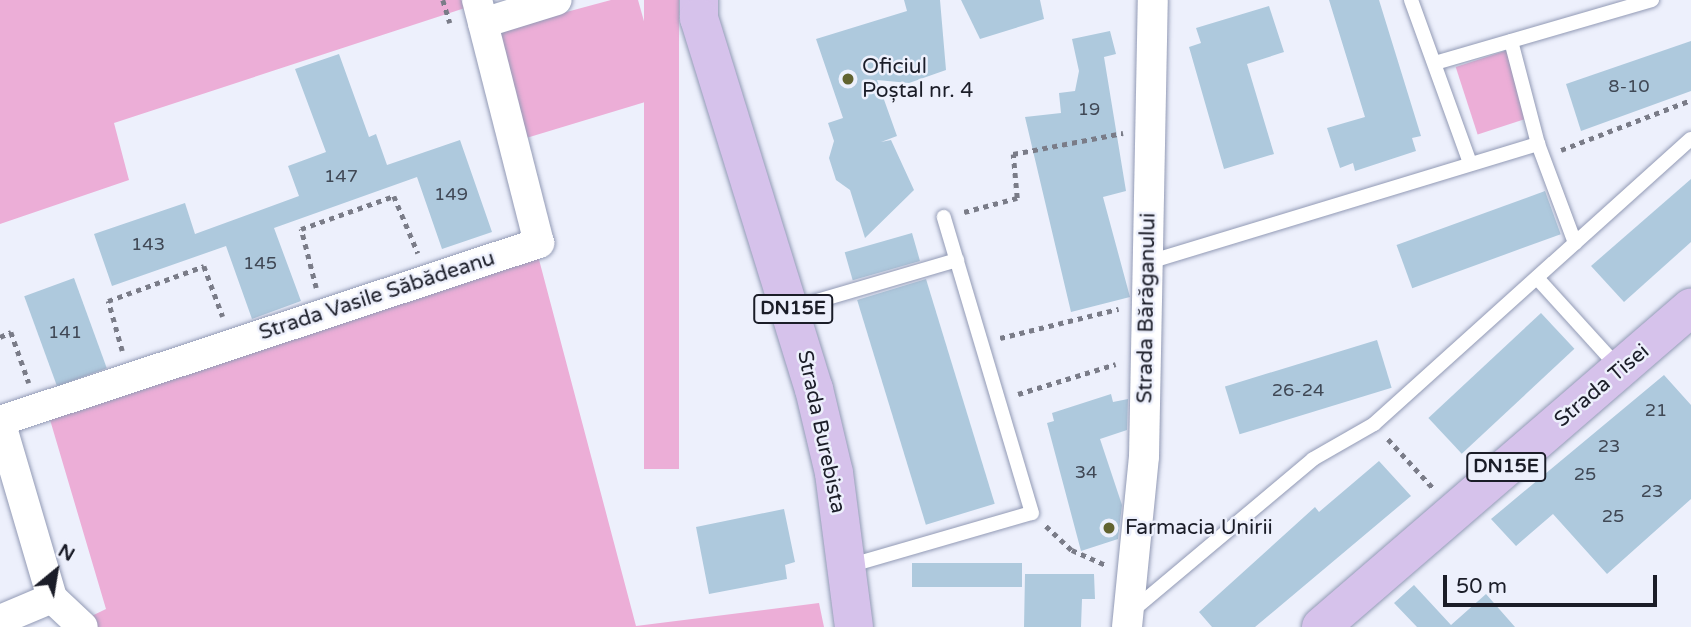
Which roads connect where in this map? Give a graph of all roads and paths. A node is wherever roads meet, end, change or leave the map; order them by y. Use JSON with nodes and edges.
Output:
{"nodes":[{"id":1,"x":443,"y":0,"type":"edge"},
{"id":2,"x":557,"y":0,"type":"edge"},
{"id":3,"x":699,"y":0,"type":"edge"},
{"id":4,"x":1153,"y":0,"type":"edge"},
{"id":5,"x":1411,"y":0,"type":"edge"},
{"id":6,"x":1652,"y":0,"type":"edge"},
{"id":7,"x":480,"y":11,"type":"edge"},
{"id":8,"x":454,"y":38,"type":"dead end"},
{"id":9,"x":1511,"y":41,"type":"junction"},
{"id":10,"x":1435,"y":63,"type":"junction"},
{"id":11,"x":1691,"y":100,"type":"edge"},
{"id":12,"x":1135,"y":131,"type":"dead end"},
{"id":13,"x":1691,"y":139,"type":"edge"},
{"id":14,"x":1541,"y":150,"type":"junction"},
{"id":15,"x":1470,"y":163,"type":"junction"},
{"id":16,"x":944,"y":217,"type":"joint"},
{"id":17,"x":1575,"y":243,"type":"junction"},
{"id":18,"x":421,"y":260,"type":"dead end"},
{"id":19,"x":957,"y":260,"type":"junction"},
{"id":20,"x":1149,"y":262,"type":"junction"},
{"id":21,"x":1537,"y":278,"type":"junction"},
{"id":22,"x":318,"y":294,"type":"dead end"},
{"id":23,"x":1132,"y":305,"type":"dead end"},
{"id":24,"x":793,"y":308,"type":"junction"},
{"id":25,"x":1691,"y":308,"type":"edge"},
{"id":26,"x":226,"y":326,"type":"dead end"},
{"id":27,"x":0,"y":337,"type":"edge"},
{"id":28,"x":979,"y":343,"type":"junction"},
{"id":29,"x":125,"y":360,"type":"dead end"},
{"id":30,"x":1122,"y":362,"type":"dead end"},
{"id":31,"x":1621,"y":370,"type":"junction"},
{"id":32,"x":32,"y":391,"type":"dead end"},
{"id":33,"x":998,"y":400,"type":"junction"},
{"id":34,"x":0,"y":421,"type":"edge"},
{"id":35,"x":1374,"y":425,"type":"junction"},
{"id":36,"x":1440,"y":495,"type":"dead end"},
{"id":37,"x":1032,"y":513,"type":"junction"},
{"id":38,"x":848,"y":566,"type":"junction"},
{"id":39,"x":1113,"y":566,"type":"dead end"},
{"id":40,"x":52,"y":598,"type":"junction"},
{"id":41,"x":0,"y":620,"type":"edge"},
{"id":42,"x":1131,"y":623,"type":"edge"},
{"id":43,"x":83,"y":627,"type":"edge"},
{"id":44,"x":854,"y":627,"type":"edge"},
{"id":45,"x":1321,"y":627,"type":"edge"}],
"edges":[{"from":1,"to":8,"type":"path"},
{"from":2,"to":7,"type":"street","name":"Strada Vasile Săbădeanu"},
{"from":3,"to":24,"type":"main road","name":"Strada Burebista","number":"DN15E"},
{"from":4,"to":20,"type":"street","name":"Strada Bărăganului"},
{"from":5,"to":10,"type":"lane"},
{"from":6,"to":9,"type":"lane"},
{"from":7,"to":34,"type":"street","name":"Strada Vasile Săbădeanu"},
{"from":9,"to":10,"type":"lane"},
{"from":9,"to":14,"type":"lane"},
{"from":10,"to":15,"type":"lane"},
{"from":11,"to":14,"type":"path"},
{"from":12,"to":16,"type":"path"},
{"from":13,"to":17,"type":"lane"},
{"from":14,"to":15,"type":"lane"},
{"from":14,"to":17,"type":"lane"},
{"from":15,"to":20,"type":"lane"},
{"from":16,"to":19,"type":"lane"},
{"from":17,"to":21,"type":"lane"},
{"from":18,"to":22,"type":"path"},
{"from":19,"to":24,"type":"lane"},
{"from":19,"to":28,"type":"lane"},
{"from":20,"to":42,"type":"street","name":"Strada Bărăganului"},
{"from":21,"to":31,"type":"lane"},
{"from":21,"to":35,"type":"lane"},
{"from":23,"to":28,"type":"path"},
{"from":24,"to":38,"type":"main road","name":"Strada Burebista","number":"DN15E"},
{"from":25,"to":31,"type":"main road","name":"Strada Tisei","number":"DN15E"},
{"from":26,"to":29,"type":"path"},
{"from":27,"to":32,"type":"path"},
{"from":28,"to":33,"type":"lane"},
{"from":30,"to":33,"type":"path"},
{"from":31,"to":45,"type":"main road","name":"Strada Tisei","number":"DN15E"},
{"from":33,"to":37,"type":"lane"},
{"from":34,"to":40,"type":"street"},
{"from":35,"to":36,"type":"path"},
{"from":35,"to":42,"type":"lane"},
{"from":37,"to":38,"type":"lane"},
{"from":37,"to":39,"type":"path"},
{"from":38,"to":44,"type":"main road","name":"Strada Burebista","number":"DN15E"},
{"from":40,"to":41,"type":"street"},
{"from":40,"to":43,"type":"street"}]}
